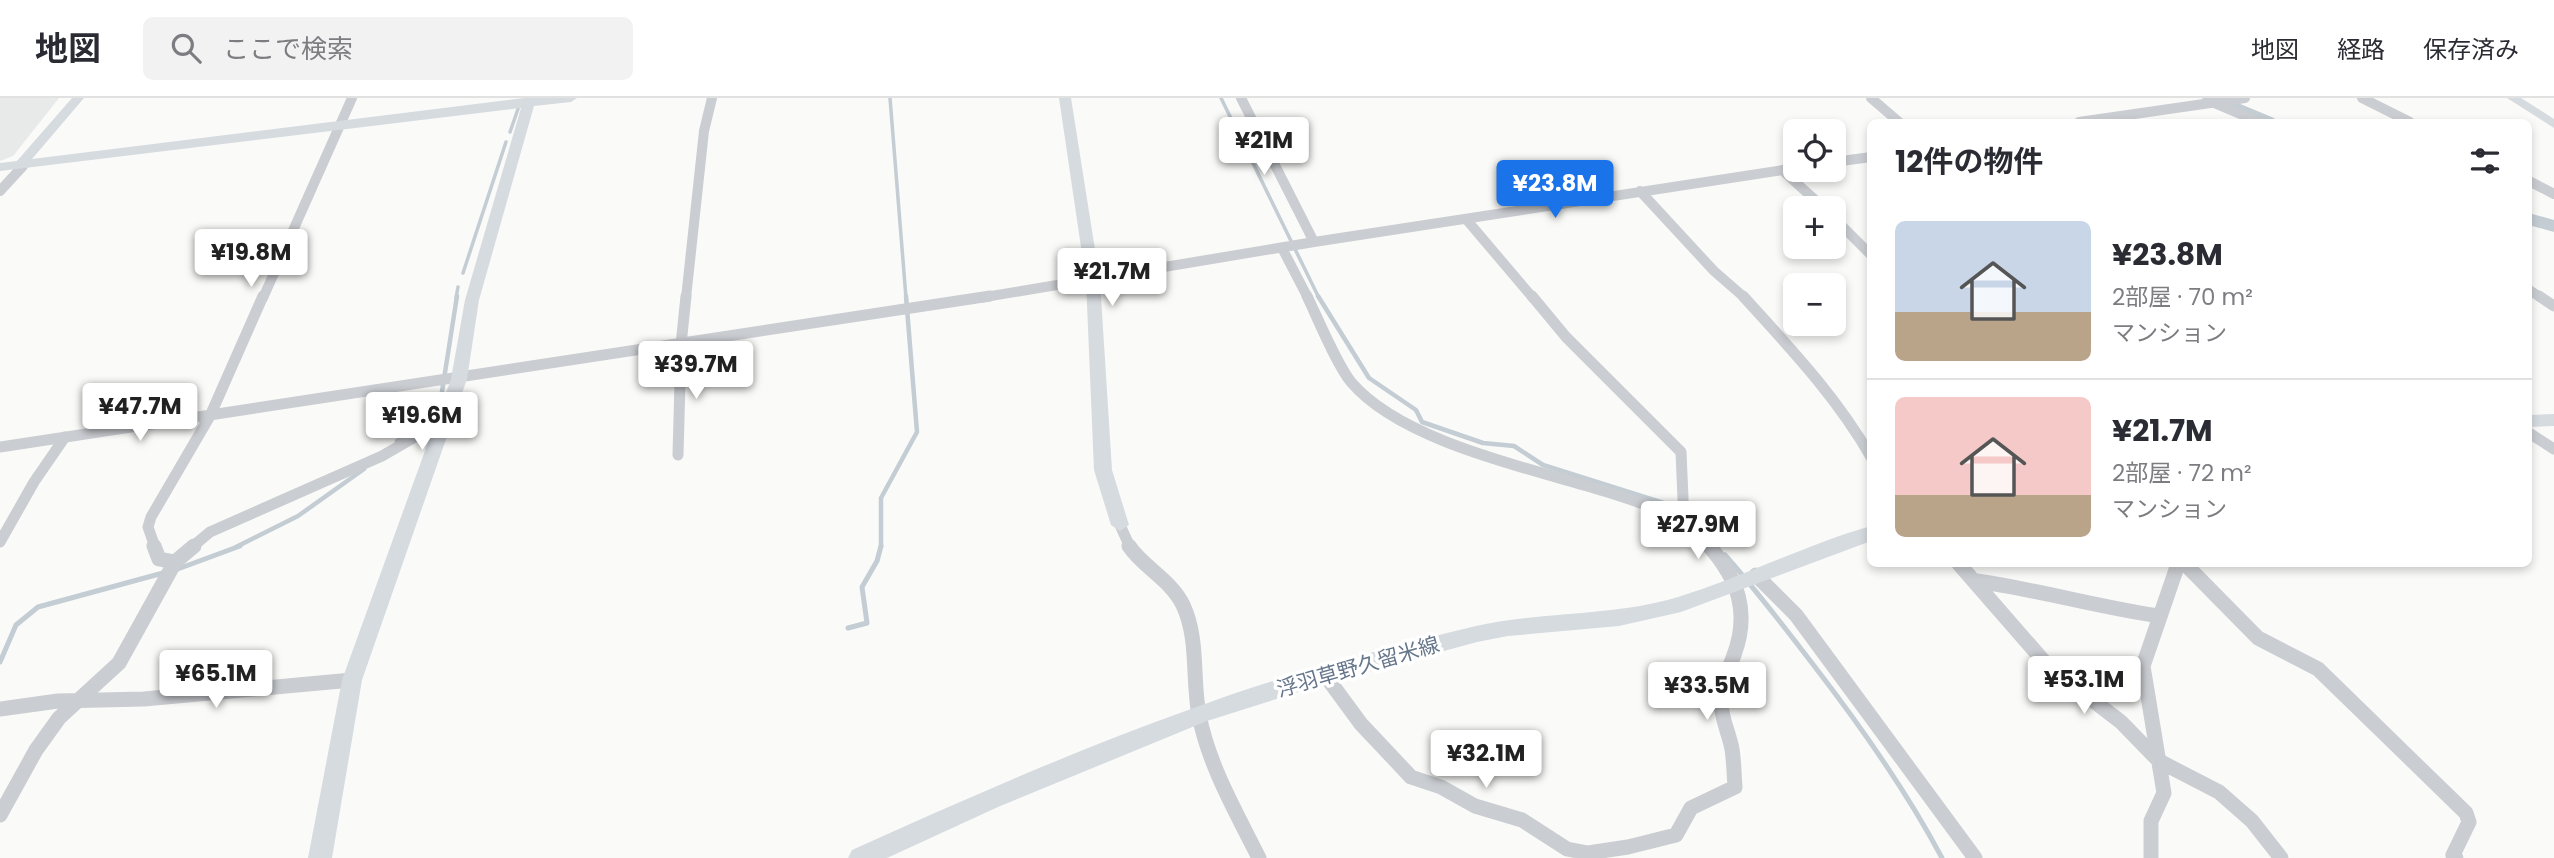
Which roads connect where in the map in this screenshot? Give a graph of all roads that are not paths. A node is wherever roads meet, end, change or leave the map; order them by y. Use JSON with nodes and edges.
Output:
{"nodes":[{"id":1,"x":78,"y":98,"type":"edge"},
{"id":2,"x":352,"y":98,"type":"edge"},
{"id":3,"x":571,"y":98,"type":"edge"},
{"id":4,"x":712,"y":98,"type":"edge"},
{"id":5,"x":1065,"y":98,"type":"edge"},
{"id":6,"x":1241,"y":98,"type":"edge"},
{"id":7,"x":1871,"y":98,"type":"edge"},
{"id":8,"x":2201,"y":98,"type":"edge"},
{"id":9,"x":2245,"y":98,"type":"edge"},
{"id":10,"x":2362,"y":98,"type":"edge"},
{"id":11,"x":2513,"y":98,"type":"edge"},
{"id":12,"x":530,"y":100,"type":"edge"},
{"id":13,"x":2218,"y":102,"type":"junction"},
{"id":14,"x":1896,"y":119,"type":"edge"},
{"id":15,"x":2101,"y":119,"type":"edge"},
{"id":16,"x":2253,"y":119,"type":"edge"},
{"id":17,"x":2404,"y":119,"type":"edge"},
{"id":18,"x":2554,"y":124,"type":"edge"},
{"id":19,"x":339,"y":126,"type":"junction"},
{"id":20,"x":1867,"y":158,"type":"edge"},
{"id":21,"x":1846,"y":160,"type":"edge"},
{"id":22,"x":20,"y":164,"type":"junction"},
{"id":23,"x":0,"y":167,"type":"edge"},
{"id":24,"x":1783,"y":170,"type":"edge"},
{"id":25,"x":1796,"y":182,"type":"edge"},
{"id":26,"x":2532,"y":183,"type":"edge"},
{"id":27,"x":0,"y":191,"type":"edge"},
{"id":28,"x":1640,"y":191,"type":"junction"},
{"id":29,"x":2554,"y":194,"type":"edge"},
{"id":30,"x":1811,"y":196,"type":"edge"},
{"id":31,"x":1466,"y":219,"type":"junction"},
{"id":32,"x":1846,"y":230,"type":"edge"},
{"id":33,"x":1314,"y":242,"type":"junction"},
{"id":34,"x":1282,"y":248,"type":"junction"},
{"id":35,"x":1867,"y":251,"type":"edge"},
{"id":36,"x":1093,"y":281,"type":"junction"},
{"id":37,"x":2532,"y":292,"type":"edge"},
{"id":38,"x":2554,"y":306,"type":"edge"},
{"id":39,"x":681,"y":345,"type":"junction"},
{"id":40,"x":448,"y":380,"type":"junction"},
{"id":41,"x":209,"y":416,"type":"junction"},
{"id":42,"x":446,"y":419,"type":"junction"},
{"id":43,"x":2554,"y":420,"type":"edge"},
{"id":44,"x":2532,"y":421,"type":"edge"},
{"id":45,"x":2532,"y":435,"type":"edge"},
{"id":46,"x":65,"y":437,"type":"junction"},
{"id":47,"x":0,"y":447,"type":"edge"},
{"id":48,"x":2554,"y":449,"type":"edge"},
{"id":49,"x":1867,"y":450,"type":"edge"},
{"id":50,"x":678,"y":455,"type":"dead end"},
{"id":51,"x":1684,"y":521,"type":"junction"},
{"id":52,"x":1119,"y":525,"type":"joint"},
{"id":53,"x":1867,"y":534,"type":"edge"},
{"id":54,"x":0,"y":542,"type":"edge"},
{"id":55,"x":1962,"y":567,"type":"edge"},
{"id":56,"x":2177,"y":567,"type":"edge"},
{"id":57,"x":2188,"y":567,"type":"edge"},
{"id":58,"x":173,"y":568,"type":"junction"},
{"id":59,"x":1748,"y":578,"type":"junction"},
{"id":60,"x":1978,"y":581,"type":"junction"},
{"id":61,"x":2159,"y":616,"type":"junction"},
{"id":62,"x":1325,"y":675,"type":"junction"},
{"id":63,"x":352,"y":680,"type":"junction"},
{"id":64,"x":77,"y":701,"type":"junction"},
{"id":65,"x":0,"y":709,"type":"edge"},
{"id":66,"x":1199,"y":715,"type":"junction"},
{"id":67,"x":2160,"y":761,"type":"junction"},
{"id":68,"x":0,"y":815,"type":"edge"},
{"id":69,"x":320,"y":858,"type":"edge"},
{"id":70,"x":862,"y":858,"type":"edge"},
{"id":71,"x":1259,"y":858,"type":"edge"},
{"id":72,"x":1975,"y":858,"type":"edge"},
{"id":73,"x":2151,"y":858,"type":"edge"},
{"id":74,"x":2281,"y":858,"type":"edge"},
{"id":75,"x":2456,"y":858,"type":"edge"}],
"edges":[{"from":1,"to":22,"type":"street"},
{"from":2,"to":19,"type":"street"},
{"from":3,"to":12,"type":"street"},
{"from":4,"to":39,"type":"street"},
{"from":5,"to":36,"type":"street"},
{"from":6,"to":33,"type":"street"},
{"from":7,"to":14,"type":"street"},
{"from":8,"to":13,"type":"street"},
{"from":9,"to":13,"type":"street"},
{"from":10,"to":17,"type":"street"},
{"from":11,"to":18,"type":"street"},
{"from":12,"to":19,"type":"street"},
{"from":12,"to":40,"type":"street"},
{"from":13,"to":15,"type":"street"},
{"from":13,"to":16,"type":"street"},
{"from":19,"to":22,"type":"street"},
{"from":19,"to":41,"type":"street"},
{"from":20,"to":21,"type":"street"},
{"from":22,"to":23,"type":"street"},
{"from":22,"to":27,"type":"street"},
{"from":24,"to":28,"type":"street"},
{"from":25,"to":30,"type":"street"},
{"from":26,"to":29,"type":"street"},
{"from":28,"to":31,"type":"street"},
{"from":28,"to":49,"type":"street"},
{"from":31,"to":33,"type":"street"},
{"from":31,"to":51,"type":"street"},
{"from":32,"to":35,"type":"street"},
{"from":33,"to":34,"type":"street"},
{"from":34,"to":36,"type":"street"},
{"from":34,"to":51,"type":"street"},
{"from":36,"to":39,"type":"street"},
{"from":36,"to":52,"type":"street"},
{"from":37,"to":38,"type":"street"},
{"from":39,"to":40,"type":"street"},
{"from":39,"to":50,"type":"street"},
{"from":40,"to":41,"type":"street"},
{"from":40,"to":42,"type":"street"},
{"from":41,"to":46,"type":"street"},
{"from":41,"to":58,"type":"street"},
{"from":42,"to":58,"type":"street"},
{"from":42,"to":63,"type":"street"},
{"from":43,"to":44,"type":"main road"},
{"from":45,"to":48,"type":"street"},
{"from":46,"to":47,"type":"street"},
{"from":46,"to":54,"type":"street"},
{"from":51,"to":59,"type":"street"},
{"from":52,"to":66,"type":"street"},
{"from":53,"to":59,"type":"main road","name":"浮羽草野久留米線"},
{"from":55,"to":60,"type":"street"},
{"from":56,"to":61,"type":"street"},
{"from":57,"to":75,"type":"street"},
{"from":58,"to":64,"type":"street"},
{"from":59,"to":62,"type":"main road","name":"浮羽草野久留米線"},
{"from":59,"to":62,"type":"street"},
{"from":59,"to":72,"type":"street"},
{"from":60,"to":61,"type":"street"},
{"from":60,"to":67,"type":"street"},
{"from":61,"to":67,"type":"street"},
{"from":62,"to":66,"type":"main road","name":"浮羽草野久留米線"},
{"from":63,"to":64,"type":"street"},
{"from":63,"to":69,"type":"street"},
{"from":64,"to":65,"type":"street"},
{"from":64,"to":68,"type":"street"},
{"from":66,"to":70,"type":"main road","name":"浮羽草野久留米線"},
{"from":66,"to":71,"type":"street"},
{"from":67,"to":73,"type":"street"},
{"from":67,"to":74,"type":"street"}]}
